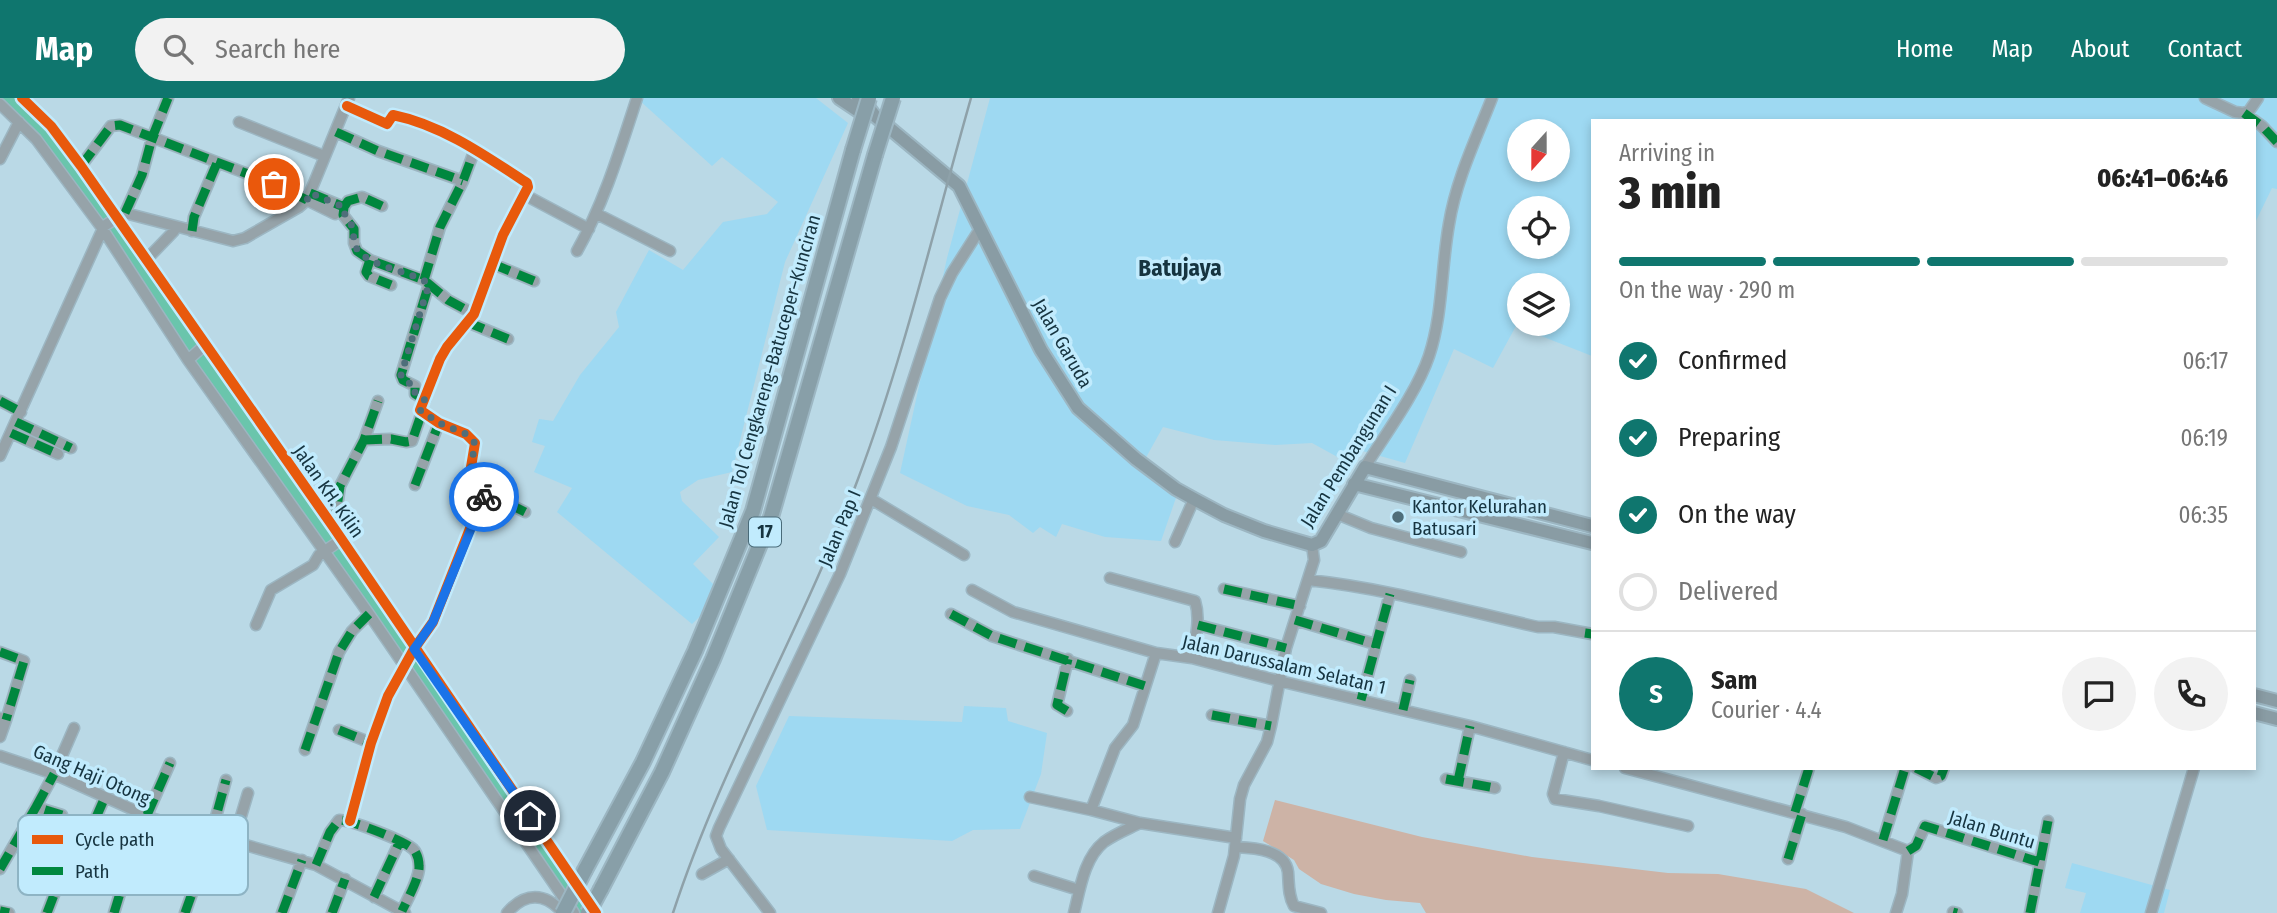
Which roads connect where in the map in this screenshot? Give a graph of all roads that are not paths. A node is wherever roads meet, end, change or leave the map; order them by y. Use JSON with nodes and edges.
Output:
{"nodes":[{"id":1,"x":22,"y":98,"type":"edge"},
{"id":2,"x":168,"y":98,"type":"edge"},
{"id":3,"x":637,"y":98,"type":"edge"},
{"id":4,"x":839,"y":98,"type":"edge"},
{"id":5,"x":858,"y":98,"type":"edge"},
{"id":6,"x":869,"y":98,"type":"edge"},
{"id":7,"x":893,"y":98,"type":"edge"},
{"id":8,"x":1492,"y":98,"type":"edge"},
{"id":9,"x":2205,"y":98,"type":"edge"},
{"id":10,"x":2258,"y":98,"type":"edge"},
{"id":11,"x":348,"y":102,"type":"edge"},
{"id":12,"x":0,"y":104,"type":"edge"},
{"id":13,"x":2244,"y":113,"type":"junction"},
{"id":14,"x":875,"y":116,"type":"junction"},
{"id":15,"x":2252,"y":119,"type":"edge"},
{"id":16,"x":19,"y":122,"type":"junction"},
{"id":17,"x":239,"y":122,"type":"dead end"},
{"id":18,"x":2256,"y":122,"type":"edge"},
{"id":19,"x":336,"y":132,"type":"junction"},
{"id":20,"x":43,"y":133,"type":"junction"},
{"id":21,"x":152,"y":138,"type":"junction"},
{"id":22,"x":2277,"y":142,"type":"edge"},
{"id":23,"x":475,"y":149,"type":"junction"},
{"id":24,"x":324,"y":156,"type":"junction"},
{"id":25,"x":0,"y":159,"type":"edge"},
{"id":26,"x":217,"y":163,"type":"junction"},
{"id":27,"x":81,"y":166,"type":"junction"},
{"id":28,"x":463,"y":181,"type":"junction"},
{"id":29,"x":525,"y":195,"type":"junction"},
{"id":30,"x":309,"y":197,"type":"junction"},
{"id":31,"x":382,"y":206,"type":"dead end"},
{"id":32,"x":344,"y":207,"type":"junction"},
{"id":33,"x":335,"y":214,"type":"dead end"},
{"id":34,"x":597,"y":214,"type":"junction"},
{"id":35,"x":118,"y":216,"type":"junction"},
{"id":36,"x":103,"y":227,"type":"junction"},
{"id":37,"x":589,"y":229,"type":"junction"},
{"id":38,"x":980,"y":229,"type":"junction"},
{"id":39,"x":174,"y":231,"type":"dead end"},
{"id":40,"x":192,"y":231,"type":"junction"},
{"id":41,"x":577,"y":251,"type":"dead end"},
{"id":42,"x":670,"y":251,"type":"dead end"},
{"id":43,"x":146,"y":260,"type":"junction"},
{"id":44,"x":370,"y":260,"type":"junction"},
{"id":45,"x":493,"y":264,"type":"junction"},
{"id":46,"x":534,"y":281,"type":"dead end"},
{"id":47,"x":426,"y":282,"type":"junction"},
{"id":48,"x":391,"y":285,"type":"dead end"},
{"id":49,"x":471,"y":318,"type":"junction"},
{"id":50,"x":508,"y":339,"type":"dead end"},
{"id":51,"x":203,"y":347,"type":"junction"},
{"id":52,"x":190,"y":358,"type":"junction"},
{"id":53,"x":425,"y":400,"type":"junction"},
{"id":54,"x":0,"y":401,"type":"edge"},
{"id":55,"x":378,"y":401,"type":"dead end"},
{"id":56,"x":422,"y":412,"type":"junction"},
{"id":57,"x":18,"y":417,"type":"junction"},
{"id":58,"x":439,"y":423,"type":"junction"},
{"id":59,"x":11,"y":433,"type":"junction"},
{"id":60,"x":364,"y":440,"type":"junction"},
{"id":61,"x":71,"y":448,"type":"dead end"},
{"id":62,"x":58,"y":454,"type":"dead end"},
{"id":63,"x":0,"y":456,"type":"edge"},
{"id":64,"x":1365,"y":467,"type":"junction"},
{"id":65,"x":1354,"y":484,"type":"junction"},
{"id":66,"x":415,"y":485,"type":"dead end"},
{"id":67,"x":485,"y":492,"type":"junction"},
{"id":68,"x":871,"y":499,"type":"junction"},
{"id":69,"x":1194,"y":499,"type":"junction"},
{"id":70,"x":524,"y":512,"type":"dead end"},
{"id":71,"x":1337,"y":514,"type":"junction"},
{"id":72,"x":1591,"y":526,"type":"edge"},
{"id":73,"x":334,"y":528,"type":"junction"},
{"id":74,"x":1175,"y":542,"type":"dead end"},
{"id":75,"x":1591,"y":543,"type":"edge"},
{"id":76,"x":333,"y":545,"type":"junction"},
{"id":77,"x":1312,"y":545,"type":"junction"},
{"id":78,"x":1461,"y":552,"type":"dead end"},
{"id":79,"x":964,"y":555,"type":"dead end"},
{"id":80,"x":1110,"y":578,"type":"dead end"},
{"id":81,"x":1308,"y":580,"type":"junction"},
{"id":82,"x":1224,"y":589,"type":"dead end"},
{"id":83,"x":972,"y":590,"type":"dead end"},
{"id":84,"x":1390,"y":594,"type":"junction"},
{"id":85,"x":1300,"y":606,"type":"junction"},
{"id":86,"x":369,"y":614,"type":"junction"},
{"id":87,"x":951,"y":614,"type":"dead end"},
{"id":88,"x":1295,"y":620,"type":"junction"},
{"id":89,"x":256,"y":625,"type":"dead end"},
{"id":90,"x":1198,"y":625,"type":"junction"},
{"id":91,"x":1591,"y":634,"type":"edge"},
{"id":92,"x":1375,"y":644,"type":"junction"},
{"id":93,"x":1286,"y":648,"type":"junction"},
{"id":94,"x":413,"y":651,"type":"junction"},
{"id":95,"x":0,"y":652,"type":"edge"},
{"id":96,"x":1156,"y":653,"type":"junction"},
{"id":97,"x":1192,"y":658,"type":"junction"},
{"id":98,"x":1068,"y":659,"type":"junction"},
{"id":99,"x":406,"y":666,"type":"junction"},
{"id":100,"x":1410,"y":680,"type":"dead end"},
{"id":101,"x":1279,"y":681,"type":"junction"},
{"id":102,"x":1145,"y":686,"type":"junction"},
{"id":103,"x":2256,"y":696,"type":"edge"},
{"id":104,"x":1361,"y":700,"type":"junction"},
{"id":105,"x":2277,"y":701,"type":"edge"},
{"id":106,"x":1403,"y":710,"type":"junction"},
{"id":107,"x":1067,"y":711,"type":"dead end"},
{"id":108,"x":2256,"y":714,"type":"edge"},
{"id":109,"x":1212,"y":715,"type":"dead end"},
{"id":110,"x":3,"y":719,"type":"edge"},
{"id":111,"x":2277,"y":719,"type":"edge"},
{"id":112,"x":1271,"y":726,"type":"junction"},
{"id":113,"x":1469,"y":726,"type":"junction"},
{"id":114,"x":74,"y":728,"type":"dead end"},
{"id":115,"x":339,"y":730,"type":"dead end"},
{"id":116,"x":0,"y":737,"type":"edge"},
{"id":117,"x":371,"y":743,"type":"junction"},
{"id":118,"x":305,"y":750,"type":"dead end"},
{"id":119,"x":1564,"y":752,"type":"junction"},
{"id":120,"x":0,"y":757,"type":"edge"},
{"id":121,"x":1591,"y":760,"type":"edge"},
{"id":122,"x":170,"y":763,"type":"dead end"},
{"id":123,"x":1633,"y":770,"type":"edge"},
{"id":124,"x":1809,"y":770,"type":"edge"},
{"id":125,"x":1904,"y":770,"type":"edge"},
{"id":126,"x":1920,"y":770,"type":"edge"},
{"id":127,"x":2193,"y":770,"type":"edge"},
{"id":128,"x":1943,"y":772,"type":"edge"},
{"id":129,"x":54,"y":774,"type":"junction"},
{"id":130,"x":1446,"y":779,"type":"dead end"},
{"id":131,"x":226,"y":780,"type":"dead end"},
{"id":132,"x":1458,"y":781,"type":"junction"},
{"id":133,"x":1495,"y":788,"type":"dead end"},
{"id":134,"x":248,"y":793,"type":"dead end"},
{"id":135,"x":106,"y":797,"type":"junction"},
{"id":136,"x":1030,"y":797,"type":"dead end"},
{"id":137,"x":36,"y":807,"type":"junction"},
{"id":138,"x":1091,"y":810,"type":"junction"},
{"id":139,"x":1798,"y":813,"type":"junction"},
{"id":140,"x":32,"y":815,"type":"edge"},
{"id":141,"x":62,"y":815,"type":"dead end"},
{"id":142,"x":98,"y":815,"type":"edge"},
{"id":143,"x":146,"y":815,"type":"edge"},
{"id":144,"x":151,"y":815,"type":"edge"},
{"id":145,"x":217,"y":815,"type":"edge"},
{"id":146,"x":241,"y":815,"type":"edge"},
{"id":147,"x":351,"y":821,"type":"junction"},
{"id":148,"x":2048,"y":821,"type":"dead end"},
{"id":149,"x":1140,"y":823,"type":"junction"},
{"id":150,"x":1688,"y":826,"type":"dead end"},
{"id":151,"x":18,"y":838,"type":"edge"},
{"id":152,"x":1883,"y":840,"type":"junction"},
{"id":153,"x":400,"y":841,"type":"junction"},
{"id":154,"x":1236,"y":842,"type":"junction"},
{"id":155,"x":248,"y":846,"type":"edge"},
{"id":156,"x":1909,"y":851,"type":"junction"},
{"id":157,"x":729,"y":859,"type":"junction"},
{"id":158,"x":1788,"y":859,"type":"dead end"},
{"id":159,"x":302,"y":860,"type":"junction"},
{"id":160,"x":2039,"y":862,"type":"junction"},
{"id":161,"x":1,"y":863,"type":"edge"},
{"id":162,"x":316,"y":865,"type":"junction"},
{"id":163,"x":702,"y":874,"type":"dead end"},
{"id":164,"x":1034,"y":876,"type":"dead end"},
{"id":165,"x":345,"y":879,"type":"junction"},
{"id":166,"x":1079,"y":890,"type":"junction"},
{"id":167,"x":54,"y":895,"type":"edge"},
{"id":168,"x":119,"y":895,"type":"edge"},
{"id":169,"x":191,"y":895,"type":"edge"},
{"id":170,"x":374,"y":897,"type":"junction"},
{"id":171,"x":767,"y":909,"type":"edge"},
{"id":172,"x":0,"y":911,"type":"edge"},
{"id":173,"x":404,"y":912,"type":"edge"},
{"id":174,"x":9,"y":913,"type":"edge"},
{"id":175,"x":47,"y":913,"type":"edge"},
{"id":176,"x":114,"y":913,"type":"edge"},
{"id":177,"x":185,"y":913,"type":"edge"},
{"id":178,"x":282,"y":913,"type":"edge"},
{"id":179,"x":332,"y":913,"type":"edge"},
{"id":180,"x":507,"y":913,"type":"edge"},
{"id":181,"x":563,"y":913,"type":"edge"},
{"id":182,"x":573,"y":913,"type":"edge"},
{"id":183,"x":589,"y":913,"type":"edge"},
{"id":184,"x":596,"y":913,"type":"edge"},
{"id":185,"x":755,"y":913,"type":"edge"},
{"id":186,"x":1074,"y":913,"type":"edge"},
{"id":187,"x":1217,"y":913,"type":"edge"},
{"id":188,"x":1321,"y":913,"type":"edge"},
{"id":189,"x":1896,"y":913,"type":"edge"},
{"id":190,"x":2030,"y":913,"type":"edge"},
{"id":191,"x":2151,"y":913,"type":"edge"}],
"edges":[{"from":1,"to":20,"type":"street","name":"Jalan KH. Kilin"},
{"from":2,"to":21,"type":"street"},
{"from":3,"to":34,"type":"street"},
{"from":4,"to":14,"type":"main road","name":"Jalan Garuda"},
{"from":5,"to":14,"type":"main road","name":"Jalan Garuda"},
{"from":6,"to":181,"type":"highway","name":"Jalan Tol Cengkareng–Batuceper–Kunciran","number":"17","bridge":true},
{"from":7,"to":183,"type":"highway","name":"Jalan Tol Cengkareng–Batuceper–Kunciran","number":"17","bridge":true},
{"from":8,"to":64,"type":"street","name":"Jalan Pembangunan I"},
{"from":9,"to":13,"type":"street"},
{"from":10,"to":13,"type":"street"},
{"from":11,"to":19,"type":"street"},
{"from":11,"to":23,"type":"street"},
{"from":12,"to":16,"type":"street","name":"Jalan KH. Kilin"},
{"from":13,"to":15,"type":"street"},
{"from":14,"to":38,"type":"main road","name":"Jalan Garuda"},
{"from":16,"to":20,"type":"street","name":"Jalan KH. Kilin"},
{"from":16,"to":25,"type":"street"},
{"from":17,"to":24,"type":"street"},
{"from":18,"to":22,"type":"street"},
{"from":19,"to":24,"type":"street"},
{"from":19,"to":28,"type":"street"},
{"from":20,"to":27,"type":"street","name":"Jalan KH. Kilin"},
{"from":20,"to":36,"type":"street","name":"Jalan KH. Kilin"},
{"from":21,"to":26,"type":"street"},
{"from":21,"to":27,"type":"street"},
{"from":21,"to":35,"type":"street"},
{"from":23,"to":28,"type":"street"},
{"from":23,"to":29,"type":"street"},
{"from":24,"to":30,"type":"street"},
{"from":26,"to":30,"type":"street"},
{"from":26,"to":40,"type":"street"},
{"from":27,"to":35,"type":"street","name":"Jalan KH. Kilin"},
{"from":28,"to":47,"type":"street"},
{"from":29,"to":37,"type":"street"},
{"from":29,"to":45,"type":"street"},
{"from":30,"to":32,"type":"street"},
{"from":30,"to":33,"type":"street"},
{"from":30,"to":40,"type":"street"},
{"from":31,"to":32,"type":"street"},
{"from":32,"to":44,"type":"street"},
{"from":34,"to":37,"type":"street"},
{"from":34,"to":42,"type":"street"},
{"from":35,"to":36,"type":"street"},
{"from":35,"to":40,"type":"street"},
{"from":35,"to":43,"type":"street","name":"Jalan KH. Kilin"},
{"from":36,"to":52,"type":"street","name":"Jalan KH. Kilin"},
{"from":36,"to":57,"type":"street"},
{"from":37,"to":41,"type":"street"},
{"from":38,"to":68,"type":"street","name":"Jalan Pap I"},
{"from":38,"to":69,"type":"main road","name":"Jalan Garuda"},
{"from":39,"to":43,"type":"street"},
{"from":43,"to":51,"type":"street","name":"Jalan KH. Kilin"},
{"from":44,"to":47,"type":"street"},
{"from":44,"to":48,"type":"street"},
{"from":45,"to":46,"type":"street"},
{"from":45,"to":49,"type":"street"},
{"from":47,"to":49,"type":"street"},
{"from":47,"to":53,"type":"street"},
{"from":49,"to":50,"type":"street"},
{"from":49,"to":53,"type":"street"},
{"from":51,"to":52,"type":"street"},
{"from":51,"to":73,"type":"street","name":"Jalan KH. Kilin"},
{"from":52,"to":76,"type":"street","name":"Jalan KH. Kilin"},
{"from":53,"to":56,"type":"street"},
{"from":54,"to":57,"type":"street"},
{"from":55,"to":60,"type":"street"},
{"from":56,"to":58,"type":"street"},
{"from":56,"to":60,"type":"street"},
{"from":57,"to":59,"type":"street"},
{"from":57,"to":61,"type":"street"},
{"from":58,"to":66,"type":"street"},
{"from":58,"to":67,"type":"street"},
{"from":59,"to":62,"type":"street"},
{"from":59,"to":63,"type":"street"},
{"from":60,"to":73,"type":"street"},
{"from":64,"to":65,"type":"main road","name":"Jalan Pembangunan I"},
{"from":64,"to":72,"type":"main road"},
{"from":65,"to":71,"type":"main road","name":"Jalan Pembangunan I"},
{"from":65,"to":75,"type":"main road"},
{"from":67,"to":70,"type":"street"},
{"from":67,"to":94,"type":"street"},
{"from":68,"to":79,"type":"street"},
{"from":68,"to":157,"type":"street","name":"Jalan Pap I"},
{"from":69,"to":74,"type":"street"},
{"from":69,"to":77,"type":"main road","name":"Jalan Garuda"},
{"from":71,"to":77,"type":"main road","name":"Jalan Pembangunan I"},
{"from":71,"to":78,"type":"street"},
{"from":73,"to":76,"type":"street","name":"Jalan KH. Kilin"},
{"from":76,"to":86,"type":"street","name":"Jalan KH. Kilin"},
{"from":76,"to":89,"type":"street"},
{"from":76,"to":94,"type":"street","name":"Jalan KH. Kilin"},
{"from":77,"to":81,"type":"street","name":"Jalan Pembangunan I"},
{"from":80,"to":90,"type":"street"},
{"from":81,"to":84,"type":"street"},
{"from":81,"to":85,"type":"street","name":"Jalan Pembangunan I"},
{"from":82,"to":85,"type":"street"},
{"from":83,"to":96,"type":"street","name":"Jalan Darussalam Selatan 1"},
{"from":84,"to":91,"type":"street"},
{"from":84,"to":92,"type":"street"},
{"from":85,"to":88,"type":"street","name":"Jalan Pembangunan I"},
{"from":86,"to":99,"type":"street","name":"Jalan KH. Kilin"},
{"from":86,"to":118,"type":"street"},
{"from":87,"to":98,"type":"street"},
{"from":88,"to":92,"type":"street"},
{"from":88,"to":93,"type":"street","name":"Jalan Pembangunan I"},
{"from":90,"to":93,"type":"street"},
{"from":90,"to":97,"type":"street"},
{"from":92,"to":104,"type":"street"},
{"from":93,"to":101,"type":"street","name":"Jalan Pembangunan I"},
{"from":94,"to":99,"type":"street"},
{"from":94,"to":184,"type":"street","name":"Jalan KH. Kilin"},
{"from":95,"to":110,"type":"street"},
{"from":96,"to":97,"type":"street","name":"Jalan Darussalam Selatan 1"},
{"from":96,"to":102,"type":"street"},
{"from":97,"to":101,"type":"street","name":"Jalan Darussalam Selatan 1"},
{"from":98,"to":102,"type":"street"},
{"from":98,"to":107,"type":"street"},
{"from":99,"to":117,"type":"street"},
{"from":99,"to":182,"type":"street","name":"Jalan KH. Kilin"},
{"from":100,"to":106,"type":"street"},
{"from":101,"to":104,"type":"street","name":"Jalan Darussalam Selatan 1"},
{"from":101,"to":112,"type":"street","name":"Jalan Pembangunan I"},
{"from":102,"to":138,"type":"street"},
{"from":103,"to":105,"type":"main road"},
{"from":104,"to":106,"type":"street","name":"Jalan Darussalam Selatan 1"},
{"from":106,"to":113,"type":"street","name":"Jalan Darussalam Selatan 1"},
{"from":108,"to":111,"type":"main road"},
{"from":109,"to":112,"type":"street"},
{"from":110,"to":116,"type":"street"},
{"from":112,"to":154,"type":"street","name":"Jalan Pembangunan I"},
{"from":113,"to":119,"type":"street","name":"Jalan Darussalam Selatan 1"},
{"from":113,"to":132,"type":"street"},
{"from":114,"to":129,"type":"street"},
{"from":115,"to":117,"type":"street"},
{"from":117,"to":147,"type":"street"},
{"from":119,"to":121,"type":"street","name":"Jalan Darussalam Selatan 1"},
{"from":119,"to":150,"type":"street"},
{"from":120,"to":129,"type":"street","name":"Gang Haji Otong"},
{"from":122,"to":144,"type":"street"},
{"from":123,"to":139,"type":"street"},
{"from":124,"to":139,"type":"street"},
{"from":125,"to":152,"type":"street"},
{"from":126,"to":128,"type":"street"},
{"from":127,"to":191,"type":"street"},
{"from":129,"to":135,"type":"street","name":"Gang Haji Otong"},
{"from":129,"to":137,"type":"street"},
{"from":130,"to":132,"type":"street"},
{"from":131,"to":145,"type":"street"},
{"from":132,"to":133,"type":"street"},
{"from":134,"to":146,"type":"street"},
{"from":135,"to":142,"type":"street"},
{"from":135,"to":143,"type":"street","name":"Gang Haji Otong"},
{"from":136,"to":138,"type":"street"},
{"from":137,"to":140,"type":"street"},
{"from":137,"to":141,"type":"street"},
{"from":138,"to":149,"type":"street"},
{"from":139,"to":152,"type":"street"},
{"from":139,"to":158,"type":"street"},
{"from":147,"to":153,"type":"street"},
{"from":147,"to":162,"type":"street"},
{"from":148,"to":160,"type":"street"},
{"from":149,"to":154,"type":"street"},
{"from":149,"to":166,"type":"street"},
{"from":151,"to":161,"type":"street"},
{"from":152,"to":156,"type":"street"},
{"from":153,"to":170,"type":"street"},
{"from":153,"to":173,"type":"street"},
{"from":154,"to":187,"type":"street","name":"Jalan Pembangunan I"},
{"from":154,"to":188,"type":"street"},
{"from":155,"to":159,"type":"street","name":"Gang Haji Otong"},
{"from":156,"to":160,"type":"street","name":"Jalan Buntu"},
{"from":156,"to":189,"type":"street"},
{"from":157,"to":163,"type":"street"},
{"from":157,"to":171,"type":"street"},
{"from":159,"to":162,"type":"street","name":"Gang Haji Otong"},
{"from":159,"to":178,"type":"street"},
{"from":160,"to":190,"type":"street"},
{"from":162,"to":165,"type":"street","name":"Gang Haji Otong"},
{"from":164,"to":166,"type":"street"},
{"from":165,"to":170,"type":"street","name":"Gang Haji Otong"},
{"from":165,"to":179,"type":"street"},
{"from":166,"to":186,"type":"street"},
{"from":167,"to":175,"type":"street"},
{"from":168,"to":176,"type":"street"},
{"from":169,"to":177,"type":"street"},
{"from":170,"to":173,"type":"street","name":"Gang Haji Otong"},
{"from":171,"to":185,"type":"street"},
{"from":172,"to":174,"type":"street"},
{"from":180,"to":181,"type":"street"}]}
